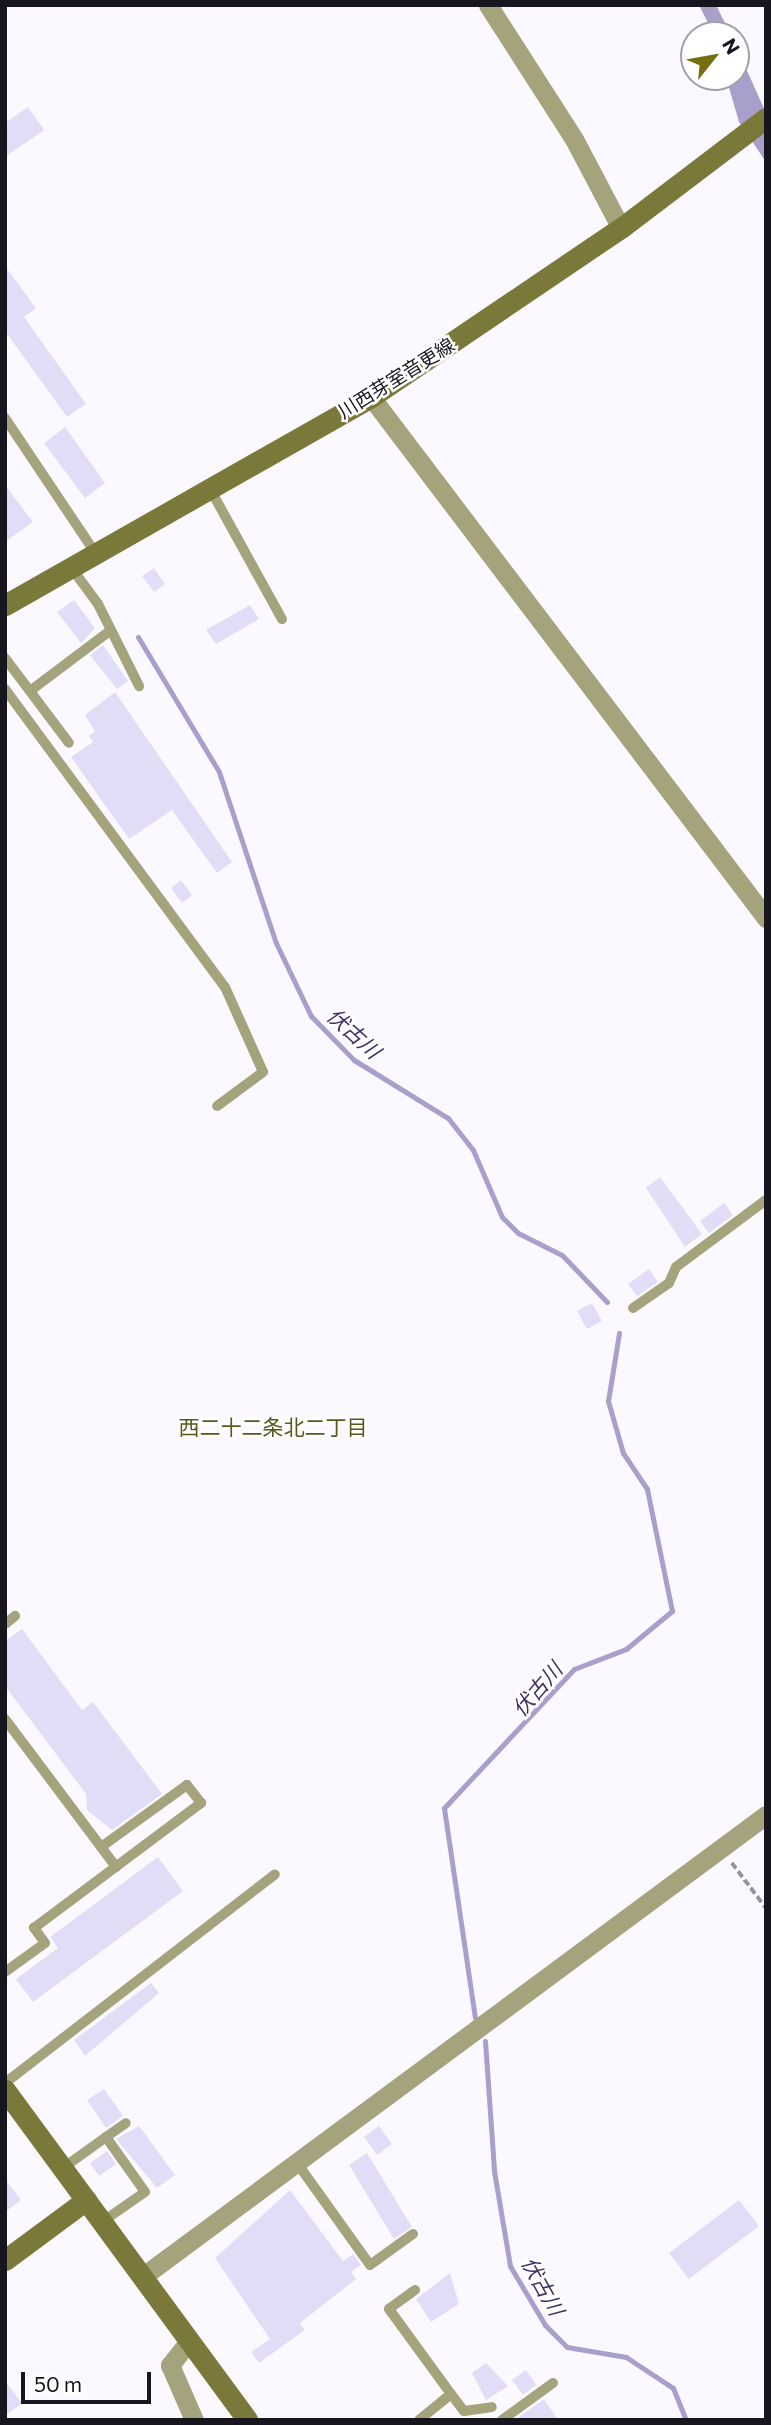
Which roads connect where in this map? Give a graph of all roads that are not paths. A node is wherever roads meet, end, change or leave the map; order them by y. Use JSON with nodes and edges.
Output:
{"nodes":[{"id":1,"x":488,"y":5,"type":"edge"},
{"id":2,"x":766,"y":118,"type":"edge"},
{"id":3,"x":621,"y":228,"type":"junction"},
{"id":4,"x":371,"y":397,"type":"junction"},
{"id":5,"x":5,"y":418,"type":"edge"},
{"id":6,"x":209,"y":487,"type":"junction"},
{"id":7,"x":94,"y":551,"type":"junction"},
{"id":8,"x":70,"y":565,"type":"junction"},
{"id":9,"x":5,"y":605,"type":"edge"},
{"id":10,"x":282,"y":619,"type":"dead end"},
{"id":11,"x":111,"y":630,"type":"junction"},
{"id":12,"x":5,"y":658,"type":"edge"},
{"id":13,"x":139,"y":686,"type":"dead end"},
{"id":14,"x":5,"y":689,"type":"edge"},
{"id":15,"x":30,"y":691,"type":"junction"},
{"id":16,"x":69,"y":743,"type":"dead end"},
{"id":17,"x":766,"y":918,"type":"edge"},
{"id":18,"x":217,"y":1106,"type":"dead end"},
{"id":19,"x":766,"y":1200,"type":"edge"},
{"id":20,"x":633,"y":1308,"type":"dead end"},
{"id":21,"x":15,"y":1616,"type":"dead end"},
{"id":22,"x":5,"y":1623,"type":"edge"},
{"id":23,"x":5,"y":1719,"type":"edge"},
{"id":24,"x":766,"y":1815,"type":"edge"},
{"id":25,"x":101,"y":1847,"type":"junction"},
{"id":26,"x":116,"y":1867,"type":"junction"},
{"id":27,"x":275,"y":1874,"type":"dead end"},
{"id":28,"x":5,"y":1972,"type":"edge"},
{"id":29,"x":5,"y":2082,"type":"edge"},
{"id":30,"x":5,"y":2090,"type":"edge"},
{"id":31,"x":126,"y":2123,"type":"dead end"},
{"id":32,"x":106,"y":2137,"type":"junction"},
{"id":33,"x":297,"y":2163,"type":"junction"},
{"id":34,"x":63,"y":2168,"type":"junction"},
{"id":35,"x":86,"y":2200,"type":"junction"},
{"id":36,"x":103,"y":2222,"type":"junction"},
{"id":37,"x":414,"y":2235,"type":"dead end"},
{"id":38,"x":5,"y":2260,"type":"edge"},
{"id":39,"x":142,"y":2277,"type":"junction"},
{"id":40,"x":415,"y":2290,"type":"dead end"},
{"id":41,"x":189,"y":2341,"type":"junction"},
{"id":42,"x":553,"y":2383,"type":"dead end"},
{"id":43,"x":451,"y":2394,"type":"junction"},
{"id":44,"x":492,"y":2407,"type":"dead end"},
{"id":45,"x":194,"y":2420,"type":"edge"},
{"id":46,"x":247,"y":2420,"type":"edge"},
{"id":47,"x":419,"y":2420,"type":"edge"},
{"id":48,"x":502,"y":2420,"type":"edge"}],
"edges":[{"from":1,"to":3,"type":"street"},
{"from":2,"to":3,"type":"main road","name":"川西芽室音更線"},
{"from":3,"to":4,"type":"main road","name":"川西芽室音更線"},
{"from":4,"to":6,"type":"main road","name":"川西芽室音更線"},
{"from":4,"to":17,"type":"street"},
{"from":5,"to":7,"type":"lane"},
{"from":6,"to":7,"type":"main road","name":"川西芽室音更線"},
{"from":6,"to":10,"type":"lane"},
{"from":7,"to":8,"type":"main road","name":"川西芽室音更線"},
{"from":8,"to":9,"type":"main road","name":"川西芽室音更線"},
{"from":8,"to":11,"type":"lane"},
{"from":11,"to":13,"type":"lane"},
{"from":11,"to":15,"type":"lane"},
{"from":12,"to":15,"type":"lane"},
{"from":14,"to":18,"type":"lane"},
{"from":15,"to":16,"type":"lane"},
{"from":19,"to":20,"type":"lane"},
{"from":21,"to":22,"type":"lane"},
{"from":23,"to":25,"type":"lane"},
{"from":24,"to":33,"type":"street"},
{"from":25,"to":26,"type":"lane"},
{"from":25,"to":26,"type":"lane"},
{"from":26,"to":28,"type":"lane"},
{"from":27,"to":29,"type":"lane"},
{"from":30,"to":34,"type":"main road"},
{"from":31,"to":32,"type":"lane"},
{"from":32,"to":34,"type":"lane"},
{"from":32,"to":36,"type":"lane"},
{"from":33,"to":37,"type":"lane"},
{"from":33,"to":39,"type":"street"},
{"from":34,"to":35,"type":"main road"},
{"from":35,"to":36,"type":"main road"},
{"from":35,"to":38,"type":"main road"},
{"from":36,"to":39,"type":"main road"},
{"from":39,"to":41,"type":"main road"},
{"from":40,"to":43,"type":"lane"},
{"from":41,"to":45,"type":"street"},
{"from":41,"to":46,"type":"main road"},
{"from":42,"to":48,"type":"lane"},
{"from":43,"to":44,"type":"lane"},
{"from":43,"to":47,"type":"lane"}]}
